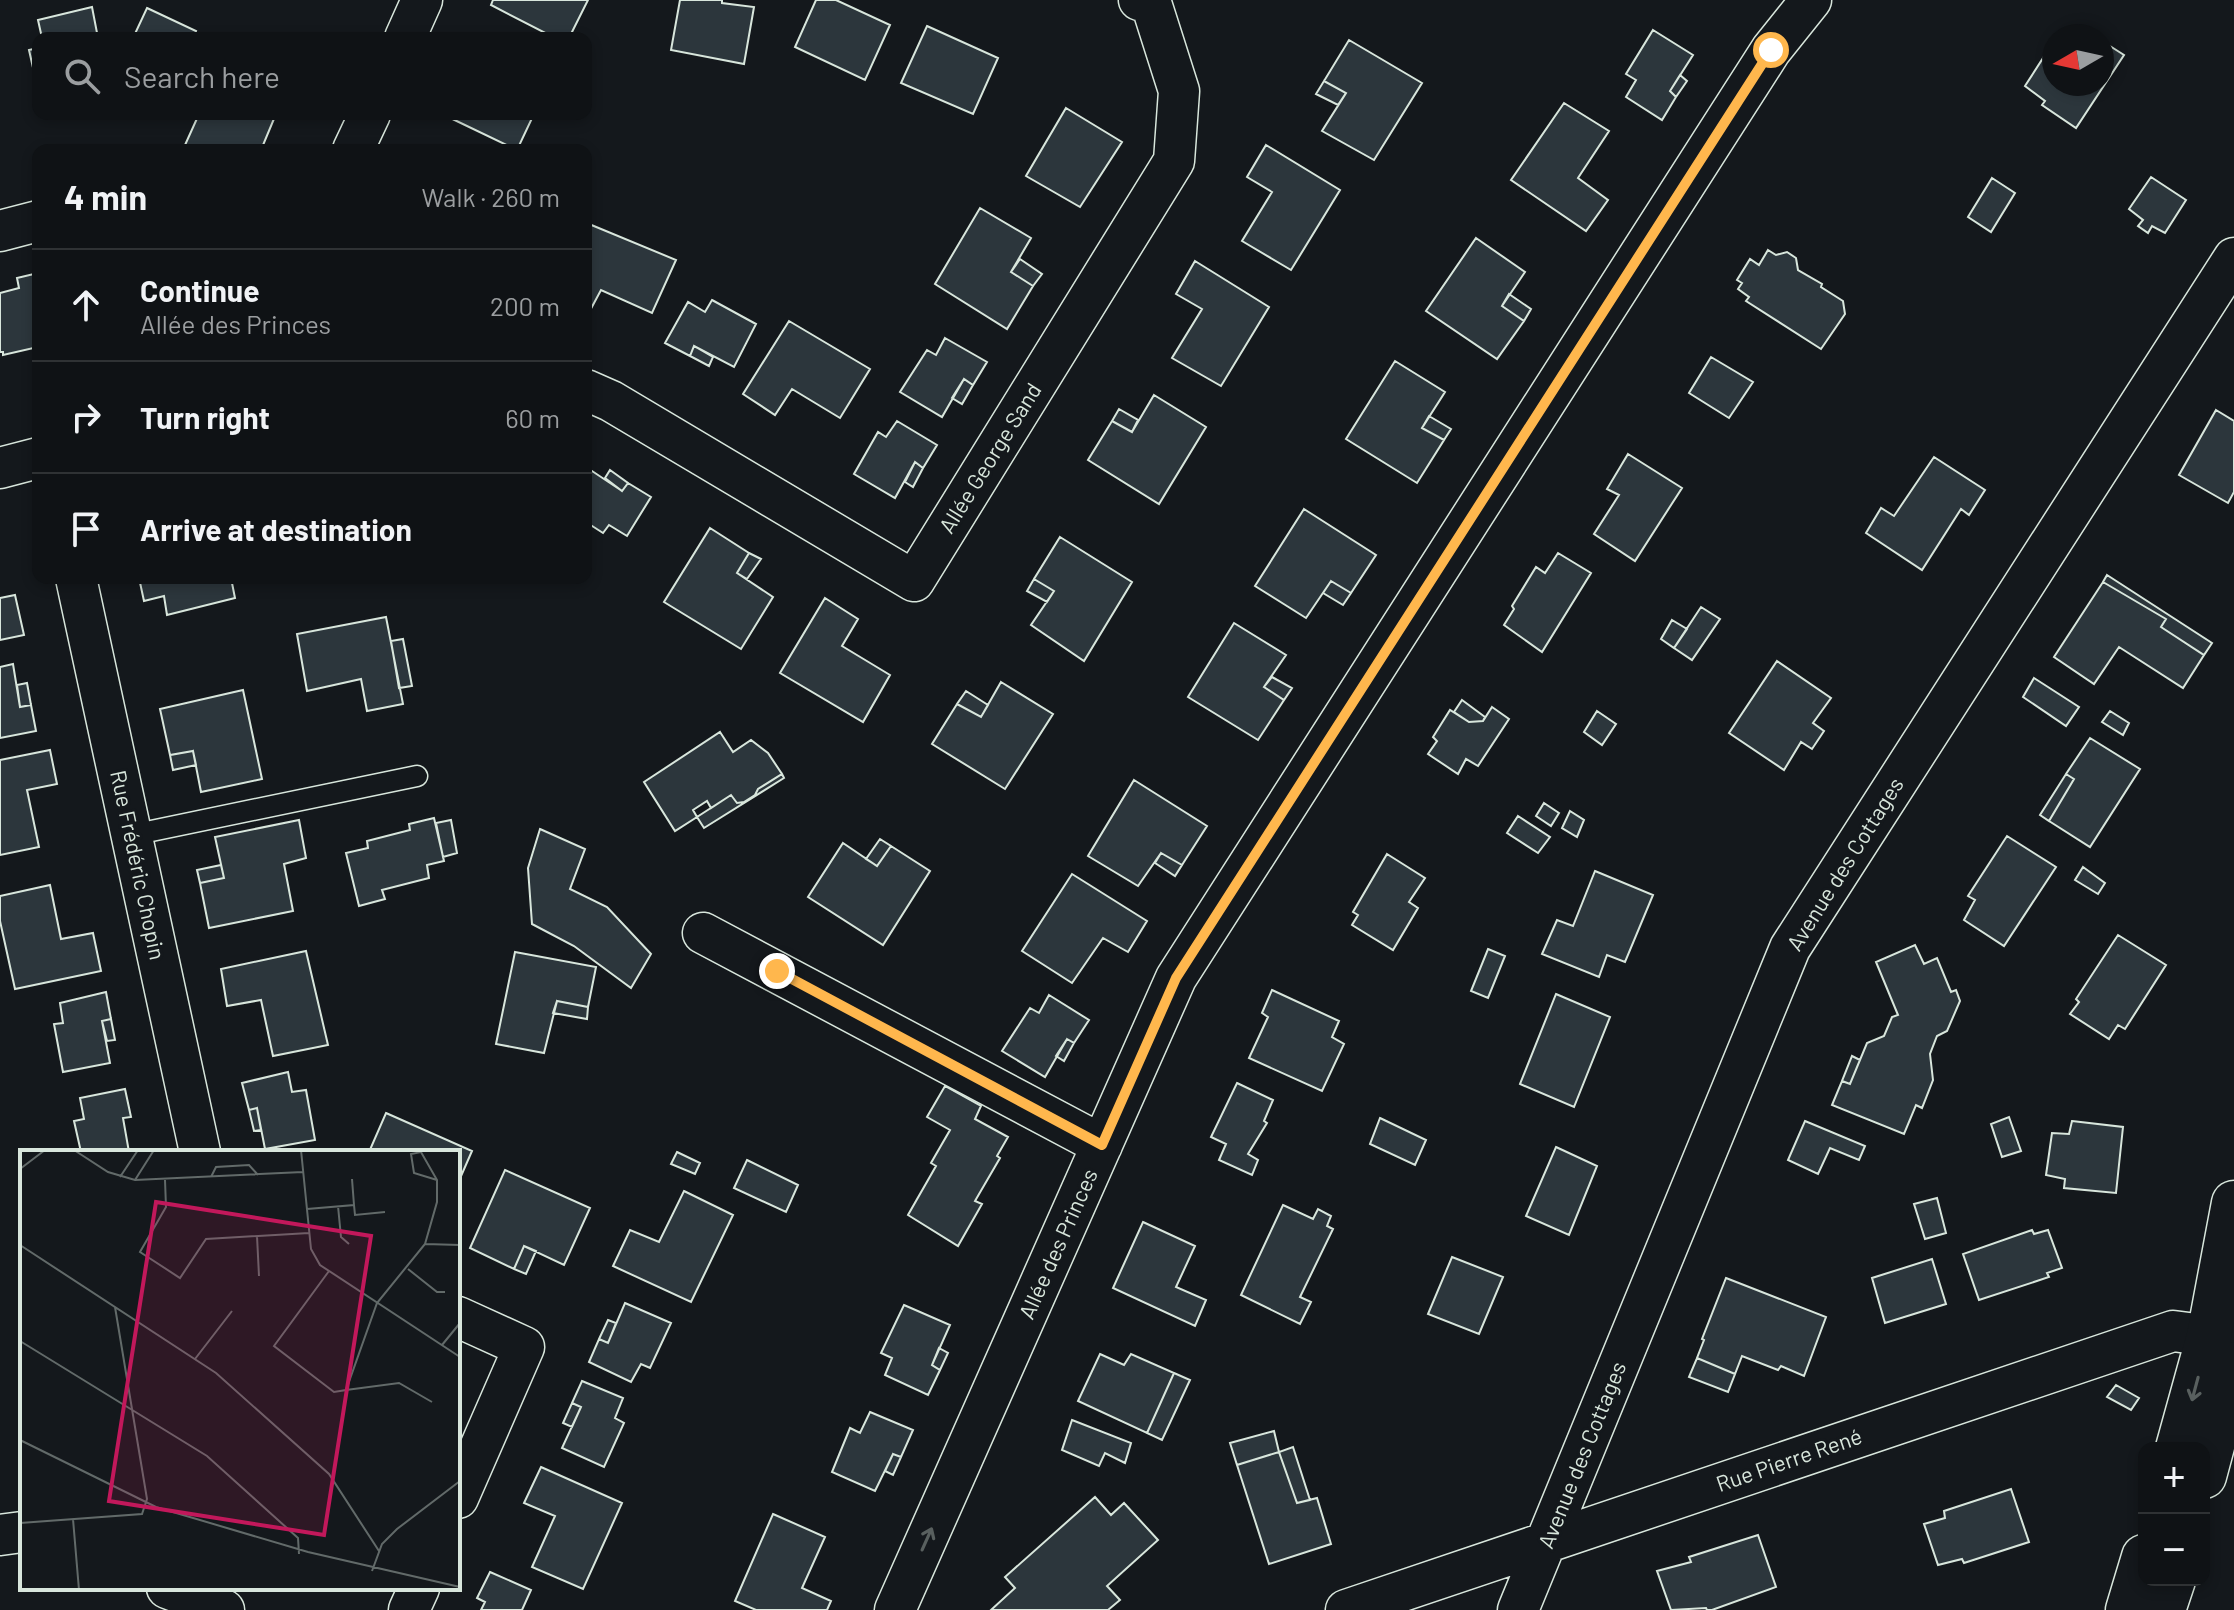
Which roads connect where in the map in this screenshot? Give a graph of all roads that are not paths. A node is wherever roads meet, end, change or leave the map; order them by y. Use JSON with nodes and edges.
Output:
{"nodes":[{"id":1,"x":422,"y":0,"type":"edge"},
{"id":2,"x":1811,"y":0,"type":"edge"},
{"id":3,"x":1147,"y":1,"type":"edge"},
{"id":4,"x":408,"y":32,"type":"edge"},
{"id":5,"x":367,"y":120,"type":"edge"},
{"id":6,"x":356,"y":144,"type":"edge"},
{"id":7,"x":32,"y":223,"type":"edge"},
{"id":8,"x":0,"y":231,"type":"edge"},
{"id":9,"x":2234,"y":258,"type":"edge"},
{"id":10,"x":592,"y":393,"type":"edge"},
{"id":11,"x":32,"y":460,"type":"edge"},
{"id":12,"x":0,"y":468,"type":"edge"},
{"id":13,"x":77,"y":584,"type":"edge"},
{"id":14,"x":417,"y":776,"type":"dead end"},
{"id":15,"x":132,"y":835,"type":"junction"},
{"id":16,"x":703,"y":933,"type":"dead end"},
{"id":17,"x":1102,"y":1145,"type":"junction"},
{"id":18,"x":200,"y":1150,"type":"edge"},
{"id":19,"x":2234,"y":1203,"type":"edge"},
{"id":20,"x":460,"y":1318,"type":"edge"},
{"id":21,"x":2226,"y":1346,"type":"edge"},
{"id":22,"x":2181,"y":1442,"type":"edge"},
{"id":23,"x":2210,"y":1442,"type":"edge"},
{"id":24,"x":460,"y":1493,"type":"edge"},
{"id":25,"x":20,"y":1532,"type":"edge"},
{"id":26,"x":0,"y":1535,"type":"edge"},
{"id":27,"x":1546,"y":1542,"type":"junction"},
{"id":28,"x":2138,"y":1577,"type":"edge"},
{"id":29,"x":2171,"y":1586,"type":"edge"},
{"id":30,"x":172,"y":1590,"type":"edge"},
{"id":31,"x":418,"y":1590,"type":"edge"},
{"id":32,"x":224,"y":1610,"type":"edge"},
{"id":33,"x":409,"y":1610,"type":"edge"},
{"id":34,"x":895,"y":1610,"type":"edge"},
{"id":35,"x":1346,"y":1610,"type":"edge"},
{"id":36,"x":1518,"y":1610,"type":"edge"},
{"id":37,"x":2128,"y":1610,"type":"edge"},
{"id":38,"x":2163,"y":1610,"type":"edge"}],
"edges":[{"from":1,"to":4,"type":"street"},
{"from":2,"to":17,"type":"street","name":"Allée des Princes"},
{"from":3,"to":10,"type":"street","name":"Allée George Sand"},
{"from":5,"to":6,"type":"street"},
{"from":7,"to":8,"type":"street"},
{"from":9,"to":27,"type":"street","name":"Avenue des Cottages"},
{"from":11,"to":12,"type":"street"},
{"from":13,"to":15,"type":"street","name":"Rue Frédéric Chopin"},
{"from":14,"to":15,"type":"lane"},
{"from":15,"to":18,"type":"street","name":"Rue Frédéric Chopin"},
{"from":16,"to":17,"type":"street"},
{"from":34,"to":17,"type":"street","name":"Allée des Princes","one_way":true},
{"from":19,"to":21,"type":"main road"},
{"from":20,"to":24,"type":"street"},
{"from":21,"to":22,"type":"main road","one_way":true},
{"from":21,"to":23,"type":"main road"},
{"from":21,"to":27,"type":"street","name":"Rue Pierre René"},
{"from":25,"to":26,"type":"street"},
{"from":27,"to":35,"type":"street","name":"Rue Pierre René"},
{"from":27,"to":36,"type":"street","name":"Avenue des Cottages"},
{"from":28,"to":37,"type":"main road"},
{"from":29,"to":38,"type":"main road"},
{"from":30,"to":32,"type":"street"},
{"from":31,"to":33,"type":"street"}]}
